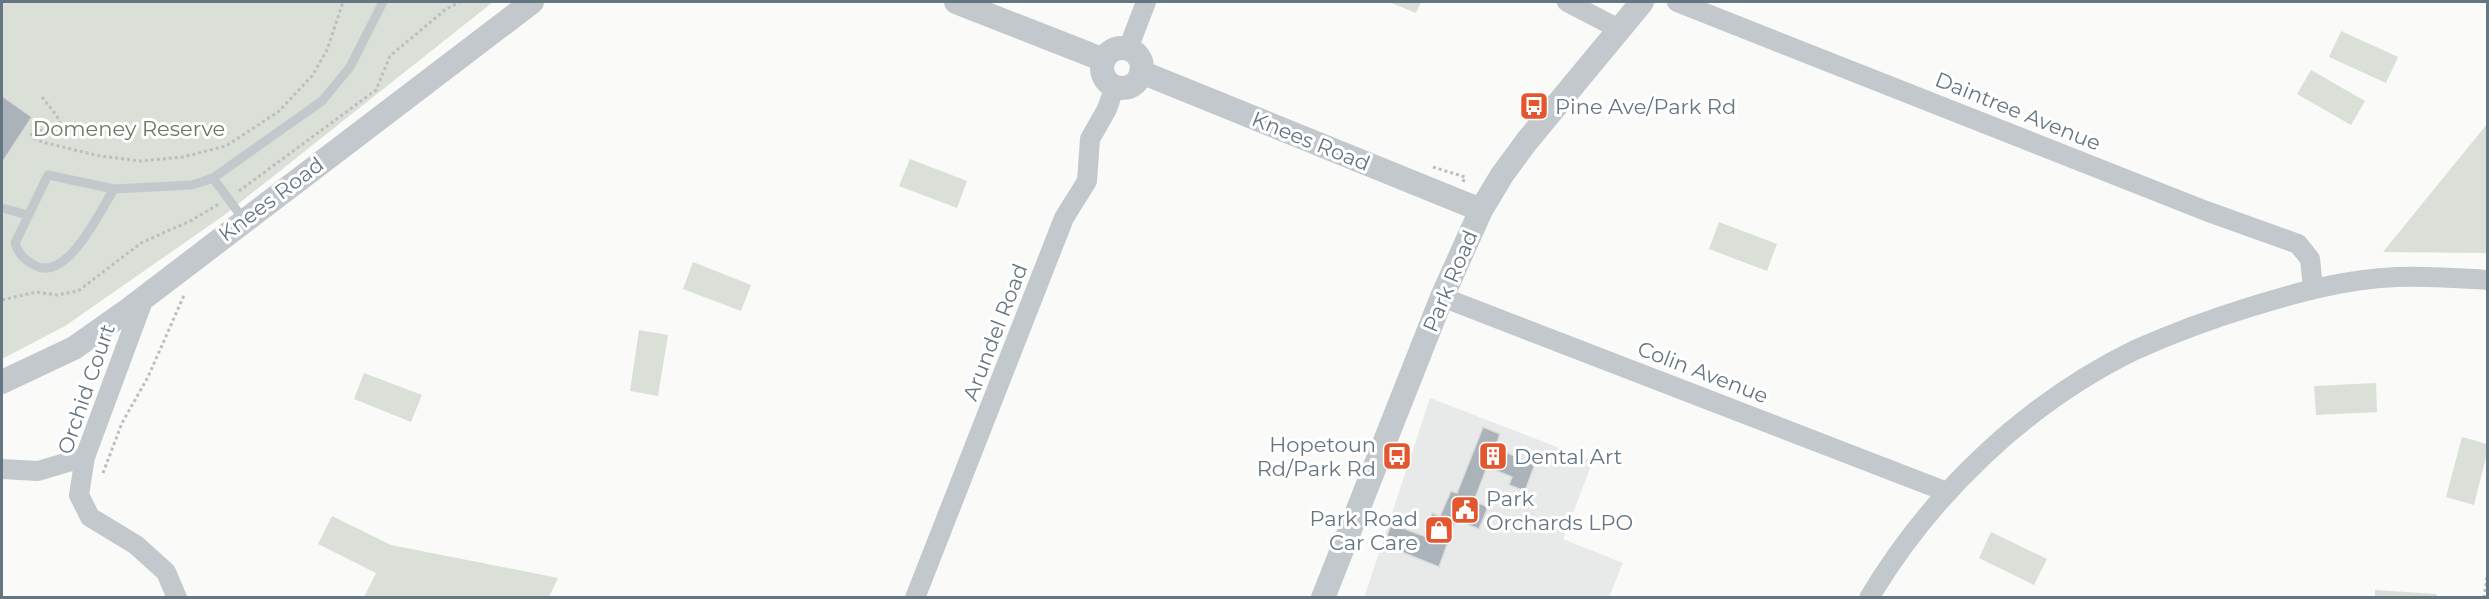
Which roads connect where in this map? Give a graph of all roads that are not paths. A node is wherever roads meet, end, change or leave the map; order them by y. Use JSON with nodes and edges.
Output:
{"nodes":[{"id":1,"x":383,"y":2,"type":"edge"},
{"id":2,"x":532,"y":2,"type":"edge"},
{"id":3,"x":956,"y":2,"type":"edge"},
{"id":4,"x":1146,"y":2,"type":"edge"},
{"id":5,"x":1567,"y":2,"type":"edge"},
{"id":6,"x":1642,"y":2,"type":"edge"},
{"id":7,"x":1677,"y":2,"type":"edge"},
{"id":8,"x":1619,"y":29,"type":"junction"},
{"id":9,"x":1128,"y":49,"type":"junction"},
{"id":10,"x":1104,"y":60,"type":"junction"},
{"id":11,"x":1141,"y":72,"type":"junction"},
{"id":12,"x":1115,"y":86,"type":"junction"},
{"id":13,"x":213,"y":178,"type":"junction"},
{"id":14,"x":114,"y":189,"type":"junction"},
{"id":15,"x":2,"y":208,"type":"edge"},
{"id":16,"x":1481,"y":210,"type":"junction"},
{"id":17,"x":28,"y":215,"type":"junction"},
{"id":18,"x":244,"y":220,"type":"junction"},
{"id":19,"x":2487,"y":280,"type":"edge"},
{"id":20,"x":2313,"y":288,"type":"junction"},
{"id":21,"x":1442,"y":297,"type":"junction"},
{"id":22,"x":144,"y":298,"type":"junction"},
{"id":23,"x":2,"y":382,"type":"edge"},
{"id":24,"x":85,"y":457,"type":"junction"},
{"id":25,"x":2,"y":469,"type":"edge"},
{"id":26,"x":1947,"y":492,"type":"junction"},
{"id":27,"x":177,"y":597,"type":"edge"},
{"id":28,"x":915,"y":597,"type":"edge"},
{"id":29,"x":1324,"y":597,"type":"edge"},
{"id":30,"x":1869,"y":597,"type":"edge"}],
"edges":[{"from":1,"to":13,"type":"lane"},
{"from":2,"to":18,"type":"street","name":"Knees Road"},
{"from":3,"to":10,"type":"street"},
{"from":4,"to":9,"type":"street"},
{"from":5,"to":8,"type":"street"},
{"from":6,"to":8,"type":"street","name":"Park Road"},
{"from":7,"to":20,"type":"street","name":"Daintree Avenue"},
{"from":8,"to":16,"type":"street","name":"Park Road"},
{"from":9,"to":10,"type":"street"},
{"from":9,"to":11,"type":"street"},
{"from":10,"to":12,"type":"street"},
{"from":11,"to":12,"type":"street"},
{"from":11,"to":16,"type":"street","name":"Knees Road"},
{"from":12,"to":28,"type":"street","name":"Arundel Road"},
{"from":13,"to":14,"type":"lane"},
{"from":13,"to":18,"type":"lane"},
{"from":14,"to":17,"type":"lane"},
{"from":14,"to":17,"type":"lane"},
{"from":15,"to":17,"type":"lane"},
{"from":16,"to":21,"type":"street","name":"Park Road"},
{"from":18,"to":22,"type":"street","name":"Knees Road"},
{"from":19,"to":20,"type":"street"},
{"from":20,"to":26,"type":"street"},
{"from":21,"to":26,"type":"street","name":"Colin Avenue"},
{"from":21,"to":29,"type":"street","name":"Park Road"},
{"from":22,"to":23,"type":"street","name":"Knees Road"},
{"from":22,"to":24,"type":"street","name":"Orchid Court"},
{"from":24,"to":25,"type":"street"},
{"from":24,"to":27,"type":"street","name":"Orchid Court"},
{"from":26,"to":30,"type":"street"}]}
